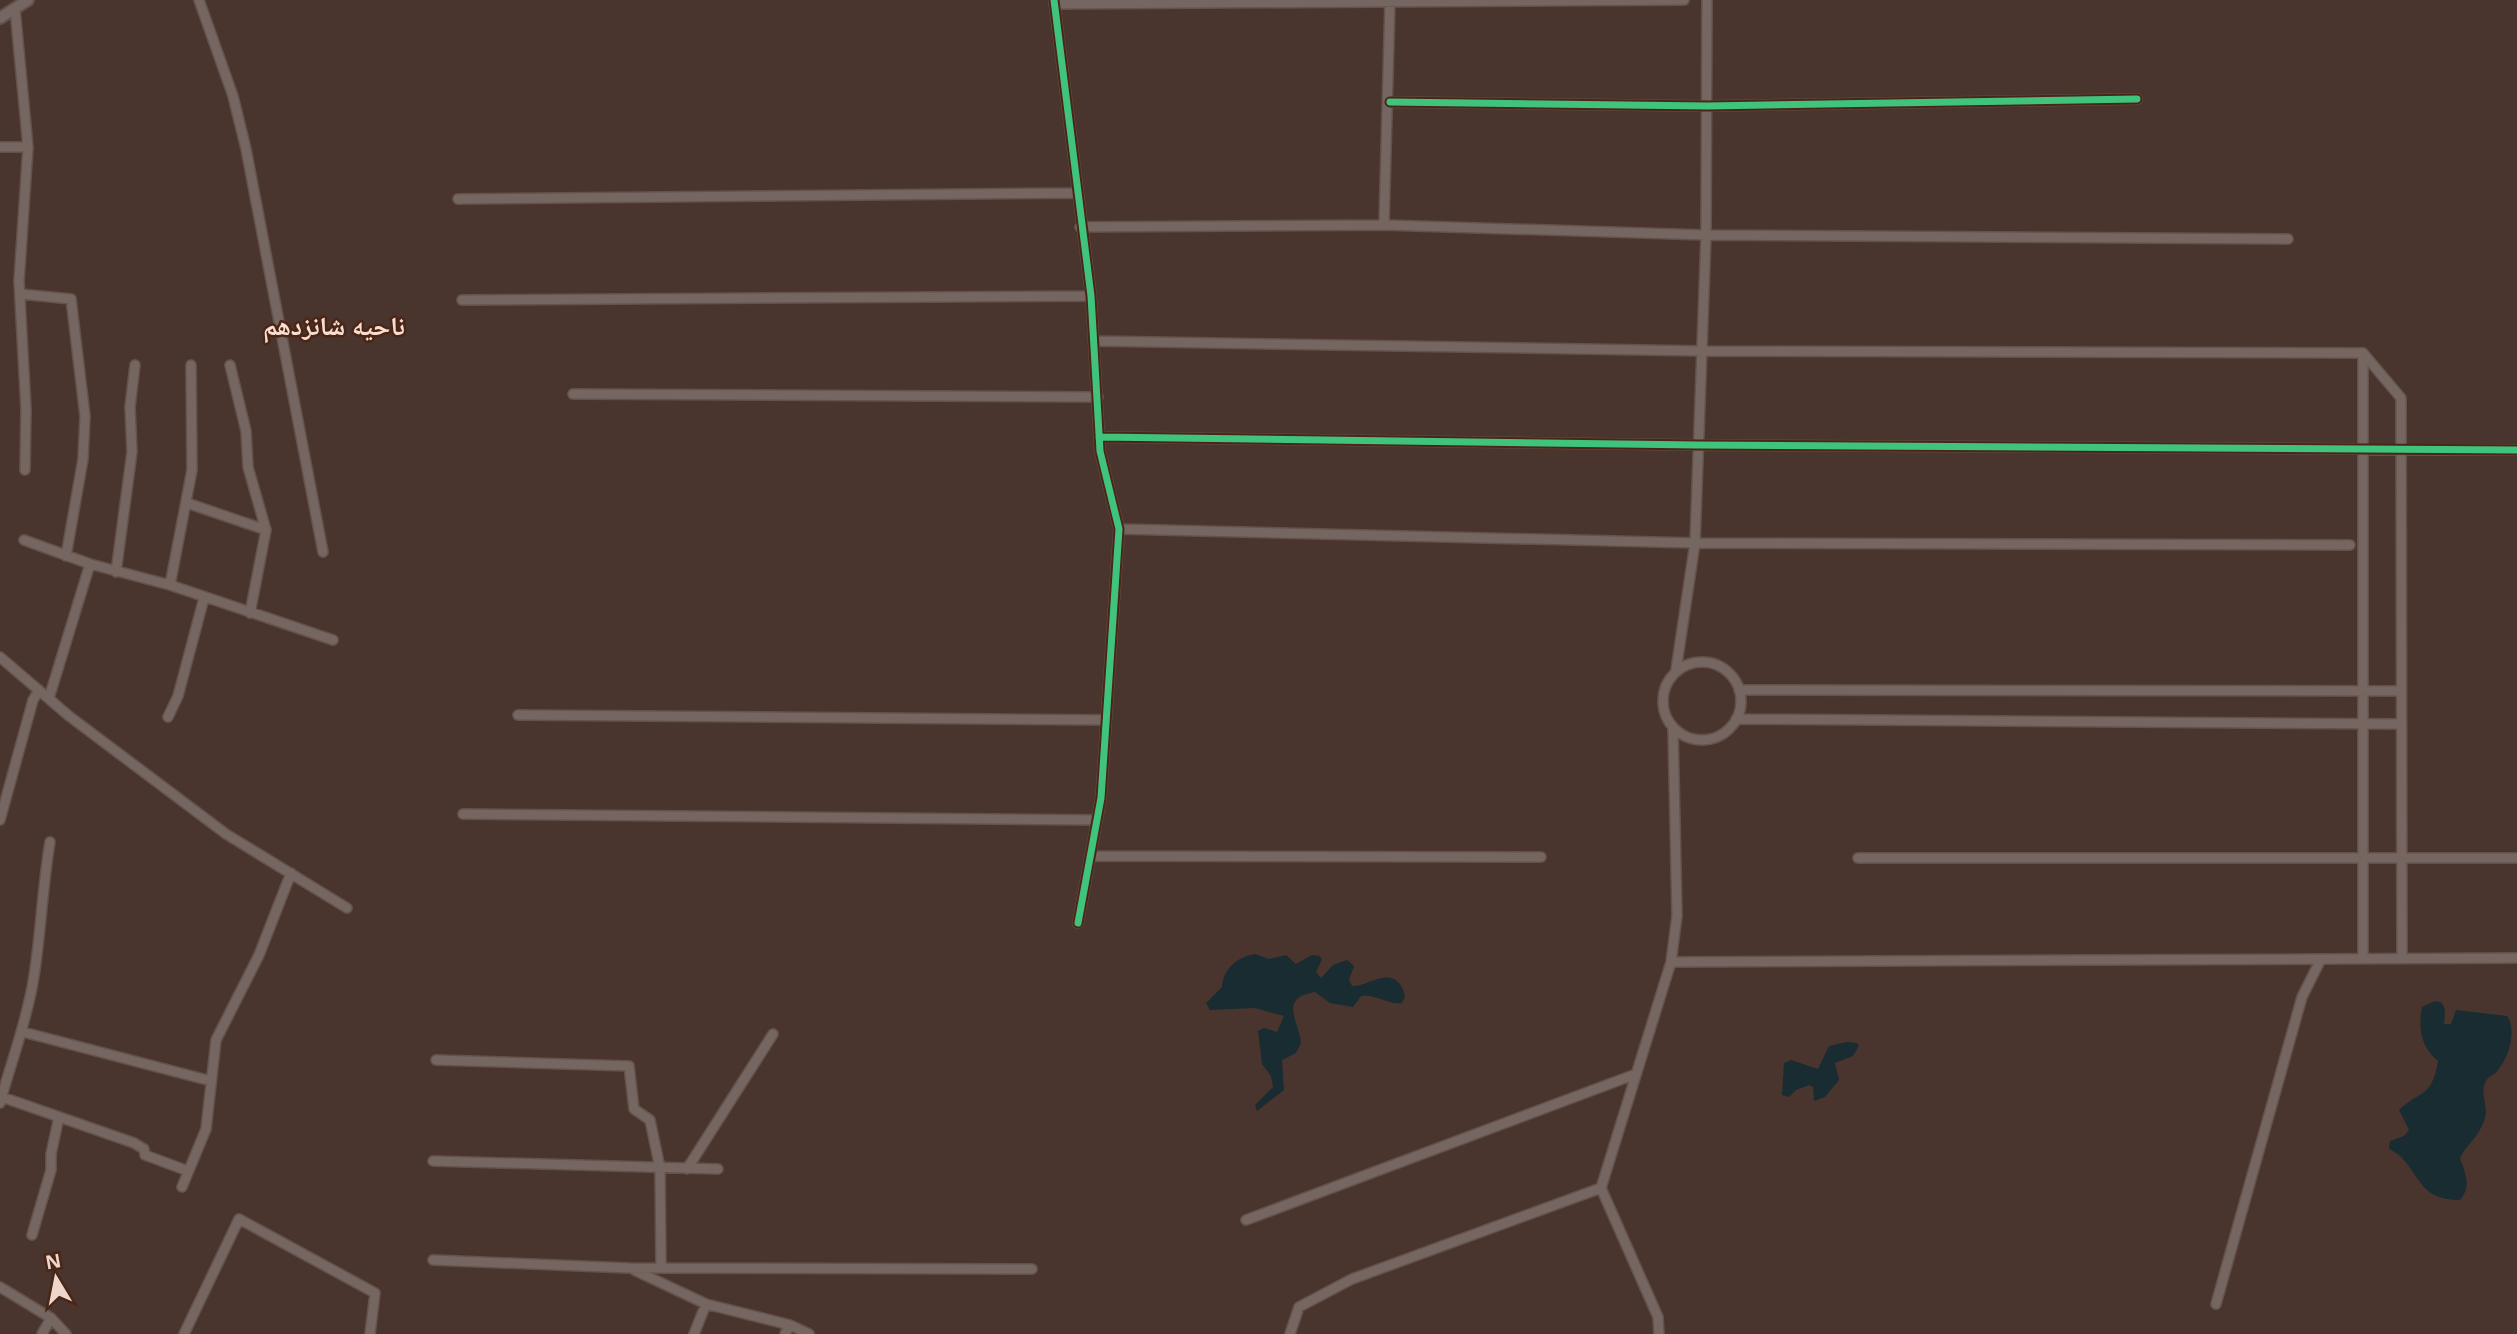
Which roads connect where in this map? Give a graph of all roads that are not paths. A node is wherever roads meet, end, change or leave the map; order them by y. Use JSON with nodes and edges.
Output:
{"nodes":[{"id":1,"x":28,"y":0,"type":"edge"},
{"id":2,"x":199,"y":0,"type":"edge"},
{"id":3,"x":1390,"y":0,"type":"edge"},
{"id":4,"x":1684,"y":0,"type":"edge"},
{"id":5,"x":1707,"y":0,"type":"edge"},
{"id":6,"x":1054,"y":2,"type":"edge"},
{"id":7,"x":15,"y":9,"type":"junction"},
{"id":8,"x":0,"y":18,"type":"edge"},
{"id":9,"x":2137,"y":99,"type":"dead end"},
{"id":10,"x":1390,"y":102,"type":"junction"},
{"id":11,"x":1708,"y":106,"type":"junction"},
{"id":12,"x":0,"y":147,"type":"edge"},
{"id":13,"x":28,"y":147,"type":"junction"},
{"id":14,"x":1076,"y":193,"type":"junction"},
{"id":15,"x":458,"y":199,"type":"dead end"},
{"id":16,"x":1384,"y":225,"type":"junction"},
{"id":17,"x":1080,"y":227,"type":"junction"},
{"id":18,"x":1706,"y":235,"type":"junction"},
{"id":19,"x":2287,"y":239,"type":"dead end"},
{"id":20,"x":20,"y":294,"type":"junction"},
{"id":21,"x":1091,"y":296,"type":"junction"},
{"id":22,"x":462,"y":300,"type":"dead end"},
{"id":23,"x":1094,"y":341,"type":"junction"},
{"id":24,"x":1703,"y":351,"type":"junction"},
{"id":25,"x":2363,"y":353,"type":"junction"},
{"id":26,"x":135,"y":365,"type":"dead end"},
{"id":27,"x":191,"y":365,"type":"dead end"},
{"id":28,"x":230,"y":365,"type":"dead end"},
{"id":29,"x":573,"y":394,"type":"dead end"},
{"id":30,"x":1098,"y":397,"type":"junction"},
{"id":31,"x":1099,"y":437,"type":"junction"},
{"id":32,"x":1698,"y":445,"type":"junction"},
{"id":33,"x":2364,"y":449,"type":"junction"},
{"id":34,"x":2400,"y":449,"type":"junction"},
{"id":35,"x":2517,"y":450,"type":"edge"},
{"id":36,"x":26,"y":470,"type":"dead end"},
{"id":37,"x":187,"y":503,"type":"junction"},
{"id":38,"x":1119,"y":529,"type":"junction"},
{"id":39,"x":266,"y":530,"type":"junction"},
{"id":40,"x":24,"y":540,"type":"dead end"},
{"id":41,"x":1695,"y":543,"type":"junction"},
{"id":42,"x":2350,"y":545,"type":"dead end"},
{"id":43,"x":323,"y":552,"type":"dead end"},
{"id":44,"x":66,"y":556,"type":"junction"},
{"id":45,"x":90,"y":564,"type":"junction"},
{"id":46,"x":116,"y":572,"type":"junction"},
{"id":47,"x":170,"y":585,"type":"junction"},
{"id":48,"x":204,"y":598,"type":"junction"},
{"id":49,"x":250,"y":613,"type":"junction"},
{"id":50,"x":333,"y":640,"type":"dead end"},
{"id":51,"x":0,"y":657,"type":"edge"},
{"id":52,"x":1676,"y":670,"type":"junction"},
{"id":53,"x":39,"y":690,"type":"junction"},
{"id":54,"x":1739,"y":690,"type":"junction"},
{"id":55,"x":2364,"y":691,"type":"junction"},
{"id":56,"x":2401,"y":691,"type":"junction"},
{"id":57,"x":48,"y":698,"type":"junction"},
{"id":58,"x":518,"y":715,"type":"dead end"},
{"id":59,"x":168,"y":717,"type":"dead end"},
{"id":60,"x":1736,"y":719,"type":"junction"},
{"id":61,"x":1106,"y":720,"type":"junction"},
{"id":62,"x":2364,"y":724,"type":"junction"},
{"id":63,"x":2401,"y":724,"type":"junction"},
{"id":64,"x":1673,"y":729,"type":"junction"},
{"id":65,"x":463,"y":814,"type":"dead end"},
{"id":66,"x":0,"y":820,"type":"edge"},
{"id":67,"x":1097,"y":820,"type":"junction"},
{"id":68,"x":50,"y":842,"type":"dead end"},
{"id":69,"x":1090,"y":856,"type":"junction"},
{"id":70,"x":1541,"y":857,"type":"dead end"},
{"id":71,"x":1858,"y":858,"type":"dead end"},
{"id":72,"x":2365,"y":858,"type":"junction"},
{"id":73,"x":2402,"y":858,"type":"junction"},
{"id":74,"x":2517,"y":858,"type":"edge"},
{"id":75,"x":291,"y":873,"type":"junction"},
{"id":76,"x":347,"y":908,"type":"dead end"},
{"id":77,"x":1078,"y":923,"type":"dead end"},
{"id":78,"x":2402,"y":958,"type":"junction"},
{"id":79,"x":2517,"y":958,"type":"edge"},
{"id":80,"x":2321,"y":959,"type":"junction"},
{"id":81,"x":2362,"y":959,"type":"junction"},
{"id":82,"x":1671,"y":962,"type":"junction"},
{"id":83,"x":23,"y":1032,"type":"junction"},
{"id":84,"x":773,"y":1034,"type":"dead end"},
{"id":85,"x":436,"y":1060,"type":"dead end"},
{"id":86,"x":1636,"y":1074,"type":"junction"},
{"id":87,"x":211,"y":1081,"type":"junction"},
{"id":88,"x":1,"y":1100,"type":"edge"},
{"id":89,"x":59,"y":1117,"type":"junction"},
{"id":90,"x":433,"y":1161,"type":"dead end"},
{"id":91,"x":660,"y":1168,"type":"junction"},
{"id":92,"x":687,"y":1169,"type":"junction"},
{"id":93,"x":718,"y":1170,"type":"dead end"},
{"id":94,"x":188,"y":1171,"type":"junction"},
{"id":95,"x":182,"y":1187,"type":"dead end"},
{"id":96,"x":1601,"y":1188,"type":"junction"},
{"id":97,"x":1246,"y":1220,"type":"dead end"},
{"id":98,"x":32,"y":1235,"type":"dead end"},
{"id":99,"x":433,"y":1259,"type":"dead end"},
{"id":100,"x":629,"y":1268,"type":"junction"},
{"id":101,"x":660,"y":1268,"type":"junction"},
{"id":102,"x":1032,"y":1269,"type":"dead end"},
{"id":103,"x":0,"y":1287,"type":"edge"},
{"id":104,"x":706,"y":1304,"type":"junction"},
{"id":105,"x":2216,"y":1304,"type":"dead end"},
{"id":106,"x":51,"y":1318,"type":"junction"},
{"id":107,"x":788,"y":1329,"type":"edge"},
{"id":108,"x":42,"y":1334,"type":"edge"},
{"id":109,"x":66,"y":1334,"type":"edge"},
{"id":110,"x":184,"y":1334,"type":"edge"},
{"id":111,"x":370,"y":1334,"type":"edge"},
{"id":112,"x":694,"y":1334,"type":"edge"},
{"id":113,"x":809,"y":1334,"type":"edge"},
{"id":114,"x":1290,"y":1334,"type":"edge"},
{"id":115,"x":1659,"y":1334,"type":"edge"}],
"edges":[{"from":1,"to":7,"type":"street"},
{"from":2,"to":43,"type":"street"},
{"from":3,"to":4,"type":"street"},
{"from":3,"to":6,"type":"street"},
{"from":3,"to":10,"type":"street"},
{"from":5,"to":11,"type":"street"},
{"from":6,"to":14,"type":"street"},
{"from":7,"to":8,"type":"street"},
{"from":7,"to":13,"type":"street"},
{"from":9,"to":11,"type":"street"},
{"from":10,"to":11,"type":"street"},
{"from":10,"to":16,"type":"street"},
{"from":11,"to":18,"type":"street"},
{"from":12,"to":13,"type":"street"},
{"from":13,"to":20,"type":"street"},
{"from":14,"to":15,"type":"street"},
{"from":14,"to":17,"type":"street"},
{"from":16,"to":17,"type":"street"},
{"from":16,"to":18,"type":"street"},
{"from":17,"to":21,"type":"street"},
{"from":18,"to":19,"type":"street"},
{"from":18,"to":24,"type":"street"},
{"from":20,"to":36,"type":"street"},
{"from":20,"to":44,"type":"street"},
{"from":21,"to":22,"type":"street"},
{"from":21,"to":23,"type":"street"},
{"from":23,"to":24,"type":"street"},
{"from":23,"to":30,"type":"street"},
{"from":24,"to":25,"type":"street"},
{"from":24,"to":32,"type":"street"},
{"from":25,"to":33,"type":"street"},
{"from":25,"to":34,"type":"street"},
{"from":26,"to":46,"type":"street"},
{"from":27,"to":37,"type":"street"},
{"from":28,"to":39,"type":"street"},
{"from":29,"to":30,"type":"street"},
{"from":30,"to":31,"type":"street"},
{"from":31,"to":32,"type":"street"},
{"from":31,"to":38,"type":"street"},
{"from":32,"to":33,"type":"street"},
{"from":32,"to":41,"type":"street"},
{"from":33,"to":34,"type":"street"},
{"from":33,"to":55,"type":"street"},
{"from":34,"to":35,"type":"street"},
{"from":34,"to":56,"type":"street"},
{"from":37,"to":39,"type":"street"},
{"from":37,"to":47,"type":"street"},
{"from":38,"to":41,"type":"street"},
{"from":38,"to":61,"type":"street"},
{"from":39,"to":49,"type":"street"},
{"from":40,"to":44,"type":"street"},
{"from":41,"to":42,"type":"street"},
{"from":41,"to":52,"type":"street"},
{"from":44,"to":45,"type":"street"},
{"from":45,"to":46,"type":"street"},
{"from":45,"to":57,"type":"street"},
{"from":46,"to":47,"type":"street"},
{"from":47,"to":48,"type":"street"},
{"from":48,"to":49,"type":"street"},
{"from":48,"to":59,"type":"street"},
{"from":49,"to":50,"type":"street"},
{"from":51,"to":53,"type":"street"},
{"from":52,"to":54,"type":"street"},
{"from":52,"to":64,"type":"street"},
{"from":53,"to":57,"type":"street"},
{"from":53,"to":66,"type":"street"},
{"from":54,"to":55,"type":"street"},
{"from":54,"to":60,"type":"street"},
{"from":55,"to":56,"type":"street"},
{"from":55,"to":62,"type":"street"},
{"from":56,"to":63,"type":"street"},
{"from":57,"to":75,"type":"street"},
{"from":58,"to":61,"type":"street"},
{"from":60,"to":62,"type":"street"},
{"from":60,"to":64,"type":"street"},
{"from":61,"to":67,"type":"street"},
{"from":62,"to":63,"type":"street"},
{"from":62,"to":72,"type":"street"},
{"from":63,"to":73,"type":"street"},
{"from":64,"to":82,"type":"street"},
{"from":65,"to":67,"type":"street"},
{"from":67,"to":69,"type":"street"},
{"from":68,"to":83,"type":"street"},
{"from":69,"to":70,"type":"street"},
{"from":69,"to":77,"type":"street"},
{"from":71,"to":72,"type":"street"},
{"from":72,"to":73,"type":"street"},
{"from":72,"to":81,"type":"street"},
{"from":73,"to":74,"type":"street"},
{"from":73,"to":78,"type":"street"},
{"from":75,"to":76,"type":"street"},
{"from":75,"to":87,"type":"street"},
{"from":78,"to":79,"type":"street"},
{"from":78,"to":81,"type":"street"},
{"from":80,"to":81,"type":"street"},
{"from":80,"to":82,"type":"street"},
{"from":80,"to":105,"type":"street"},
{"from":82,"to":86,"type":"street"},
{"from":83,"to":87,"type":"street"},
{"from":83,"to":88,"type":"street"},
{"from":84,"to":92,"type":"street"},
{"from":85,"to":91,"type":"street"},
{"from":86,"to":96,"type":"street"},
{"from":86,"to":97,"type":"street"},
{"from":87,"to":94,"type":"street"},
{"from":88,"to":89,"type":"street"},
{"from":89,"to":94,"type":"street"},
{"from":89,"to":98,"type":"street"},
{"from":90,"to":91,"type":"street"},
{"from":91,"to":92,"type":"street"},
{"from":91,"to":101,"type":"street"},
{"from":92,"to":93,"type":"street"},
{"from":94,"to":95,"type":"street"},
{"from":96,"to":114,"type":"street"},
{"from":96,"to":115,"type":"street"},
{"from":99,"to":100,"type":"street"},
{"from":100,"to":101,"type":"street"},
{"from":100,"to":104,"type":"street"},
{"from":101,"to":102,"type":"street"},
{"from":103,"to":106,"type":"street"},
{"from":104,"to":107,"type":"street"},
{"from":104,"to":112,"type":"street"},
{"from":106,"to":108,"type":"street"},
{"from":106,"to":109,"type":"street"},
{"from":107,"to":113,"type":"street"},
{"from":110,"to":111,"type":"street"}]}
